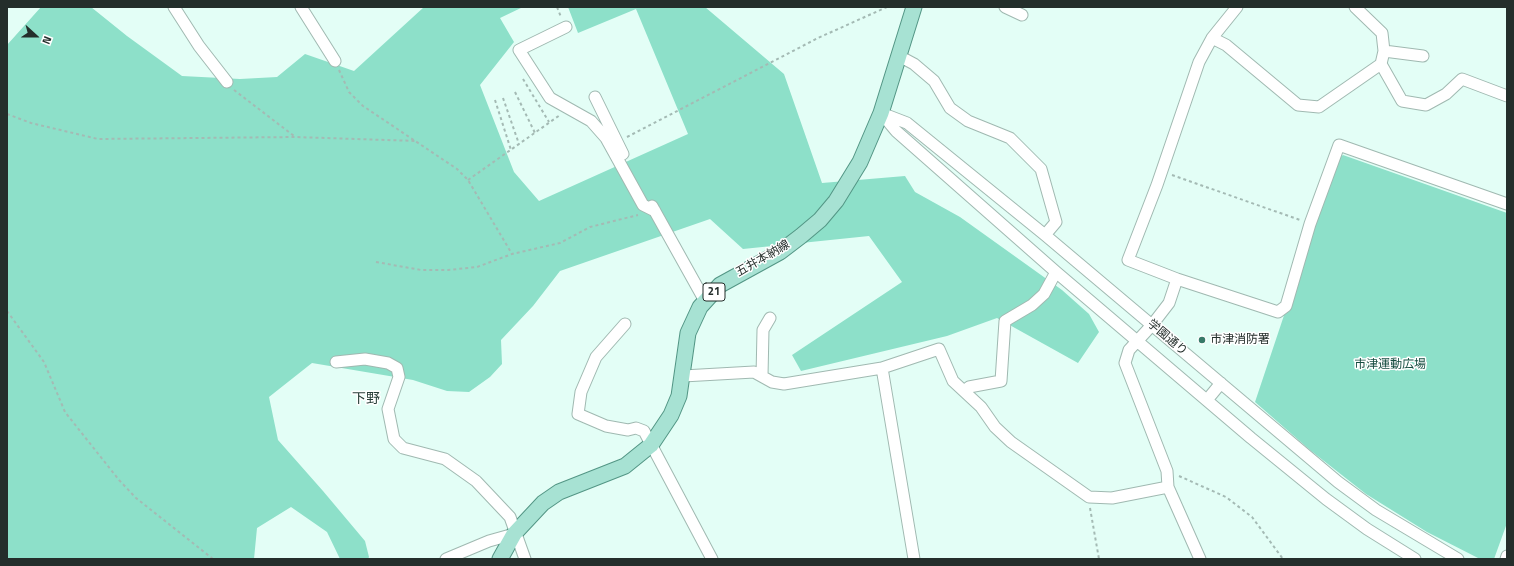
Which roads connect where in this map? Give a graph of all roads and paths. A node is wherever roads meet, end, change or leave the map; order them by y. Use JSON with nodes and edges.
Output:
{"nodes":[{"id":1,"x":174,"y":7,"type":"edge"},
{"id":2,"x":302,"y":7,"type":"edge"},
{"id":3,"x":887,"y":7,"type":"edge"},
{"id":4,"x":914,"y":7,"type":"edge"},
{"id":5,"x":1005,"y":7,"type":"edge"},
{"id":6,"x":1237,"y":7,"type":"edge"},
{"id":7,"x":1355,"y":7,"type":"edge"},
{"id":8,"x":1022,"y":15,"type":"dead end"},
{"id":9,"x":566,"y":27,"type":"dead end"},
{"id":10,"x":1212,"y":38,"type":"junction"},
{"id":11,"x":1384,"y":51,"type":"junction"},
{"id":12,"x":899,"y":56,"type":"junction"},
{"id":13,"x":1423,"y":56,"type":"dead end"},
{"id":14,"x":335,"y":61,"type":"joint"},
{"id":15,"x":1381,"y":64,"type":"junction"},
{"id":16,"x":521,"y":75,"type":"dead end"},
{"id":17,"x":227,"y":82,"type":"joint"},
{"id":18,"x":515,"y":92,"type":"dead end"},
{"id":19,"x":1507,"y":96,"type":"edge"},
{"id":20,"x":595,"y":97,"type":"dead end"},
{"id":21,"x":503,"y":98,"type":"dead end"},
{"id":22,"x":495,"y":100,"type":"dead end"},
{"id":23,"x":567,"y":109,"type":"junction"},
{"id":24,"x":881,"y":113,"type":"junction"},
{"id":25,"x":7,"y":114,"type":"edge"},
{"id":26,"x":549,"y":122,"type":"junction"},
{"id":27,"x":535,"y":133,"type":"junction"},
{"id":28,"x":295,"y":137,"type":"junction"},
{"id":29,"x":417,"y":141,"type":"junction"},
{"id":30,"x":617,"y":142,"type":"junction"},
{"id":31,"x":519,"y":144,"type":"junction"},
{"id":32,"x":511,"y":150,"type":"junction"},
{"id":33,"x":1162,"y":171,"type":"junction"},
{"id":34,"x":468,"y":180,"type":"junction"},
{"id":35,"x":1507,"y":204,"type":"edge"},
{"id":36,"x":655,"y":211,"type":"junction"},
{"id":37,"x":1310,"y":224,"type":"junction"},
{"id":38,"x":1045,"y":235,"type":"junction"},
{"id":39,"x":512,"y":254,"type":"junction"},
{"id":40,"x":376,"y":262,"type":"dead end"},
{"id":41,"x":1056,"y":272,"type":"junction"},
{"id":42,"x":1177,"y":279,"type":"junction"},
{"id":43,"x":705,"y":301,"type":"junction"},
{"id":44,"x":7,"y":310,"type":"edge"},
{"id":45,"x":770,"y":318,"type":"dead end"},
{"id":46,"x":625,"y":324,"type":"dead end"},
{"id":47,"x":1152,"y":325,"type":"junction"},
{"id":48,"x":1138,"y":341,"type":"junction"},
{"id":49,"x":336,"y":362,"type":"dead end"},
{"id":50,"x":882,"y":368,"type":"junction"},
{"id":51,"x":683,"y":376,"type":"junction"},
{"id":52,"x":762,"y":376,"type":"junction"},
{"id":53,"x":1221,"y":383,"type":"junction"},
{"id":54,"x":964,"y":391,"type":"junction"},
{"id":55,"x":1207,"y":400,"type":"junction"},
{"id":56,"x":651,"y":445,"type":"junction"},
{"id":57,"x":1167,"y":471,"type":"junction"},
{"id":58,"x":1168,"y":487,"type":"junction"},
{"id":59,"x":1088,"y":497,"type":"junction"},
{"id":60,"x":514,"y":534,"type":"junction"},
{"id":61,"x":1507,"y":556,"type":"edge"},
{"id":62,"x":213,"y":559,"type":"edge"},
{"id":63,"x":446,"y":559,"type":"edge"},
{"id":64,"x":500,"y":559,"type":"edge"},
{"id":65,"x":525,"y":559,"type":"edge"},
{"id":66,"x":712,"y":559,"type":"edge"},
{"id":67,"x":914,"y":559,"type":"edge"},
{"id":68,"x":1099,"y":559,"type":"edge"},
{"id":69,"x":1200,"y":559,"type":"edge"},
{"id":70,"x":1283,"y":559,"type":"edge"},
{"id":71,"x":1415,"y":559,"type":"edge"},
{"id":72,"x":1458,"y":559,"type":"edge"},
{"id":73,"x":1506,"y":559,"type":"edge"}],
"edges":[{"from":1,"to":17,"type":"street"},
{"from":2,"to":14,"type":"street"},
{"from":3,"to":30,"type":"path"},
{"from":4,"to":12,"type":"main road","name":"五井本納線","number":"21"},
{"from":5,"to":8,"type":"street"},
{"from":6,"to":10,"type":"street"},
{"from":7,"to":11,"type":"street"},
{"from":9,"to":23,"type":"street"},
{"from":10,"to":15,"type":"street"},
{"from":10,"to":33,"type":"street"},
{"from":11,"to":13,"type":"street"},
{"from":11,"to":15,"type":"street"},
{"from":12,"to":24,"type":"main road","name":"五井本納線","number":"21"},
{"from":12,"to":38,"type":"street"},
{"from":14,"to":29,"type":"path"},
{"from":15,"to":19,"type":"street"},
{"from":16,"to":26,"type":"path"},
{"from":17,"to":28,"type":"path"},
{"from":18,"to":27,"type":"path"},
{"from":20,"to":30,"type":"street"},
{"from":21,"to":31,"type":"path"},
{"from":22,"to":32,"type":"path"},
{"from":23,"to":26,"type":"path"},
{"from":23,"to":36,"type":"street"},
{"from":24,"to":38,"type":"street","name":"学園通り"},
{"from":24,"to":41,"type":"street"},
{"from":24,"to":43,"type":"main road","name":"五井本納線","number":"21"},
{"from":25,"to":28,"type":"path"},
{"from":26,"to":27,"type":"path"},
{"from":27,"to":31,"type":"path"},
{"from":28,"to":29,"type":"path"},
{"from":29,"to":34,"type":"path"},
{"from":30,"to":36,"type":"street"},
{"from":31,"to":32,"type":"path"},
{"from":32,"to":34,"type":"path"},
{"from":33,"to":37,"type":"path"},
{"from":33,"to":42,"type":"street"},
{"from":34,"to":39,"type":"path"},
{"from":35,"to":37,"type":"street"},
{"from":36,"to":39,"type":"path"},
{"from":36,"to":43,"type":"street"},
{"from":37,"to":42,"type":"street"},
{"from":38,"to":47,"type":"street","name":"学園通り"},
{"from":39,"to":40,"type":"path"},
{"from":41,"to":48,"type":"street"},
{"from":41,"to":54,"type":"street"},
{"from":42,"to":47,"type":"street"},
{"from":43,"to":51,"type":"main road","name":"五井本納線","number":"21"},
{"from":44,"to":62,"type":"path"},
{"from":45,"to":52,"type":"street"},
{"from":46,"to":56,"type":"street"},
{"from":47,"to":48,"type":"street"},
{"from":47,"to":53,"type":"street","name":"学園通り"},
{"from":48,"to":55,"type":"street"},
{"from":48,"to":57,"type":"street"},
{"from":49,"to":60,"type":"street"},
{"from":50,"to":52,"type":"street"},
{"from":50,"to":54,"type":"street"},
{"from":50,"to":67,"type":"street"},
{"from":51,"to":52,"type":"street"},
{"from":51,"to":56,"type":"main road","name":"五井本納線","number":"21"},
{"from":53,"to":55,"type":"street"},
{"from":53,"to":72,"type":"street","name":"学園通り"},
{"from":54,"to":59,"type":"street"},
{"from":55,"to":71,"type":"street"},
{"from":56,"to":60,"type":"main road","name":"五井本納線","number":"21"},
{"from":56,"to":66,"type":"street"},
{"from":57,"to":58,"type":"street"},
{"from":57,"to":70,"type":"path"},
{"from":58,"to":59,"type":"street"},
{"from":58,"to":69,"type":"street"},
{"from":59,"to":68,"type":"path"},
{"from":60,"to":63,"type":"street"},
{"from":60,"to":64,"type":"main road","name":"五井本納線","number":"21"},
{"from":60,"to":65,"type":"street"},
{"from":61,"to":73,"type":"street"}]}
